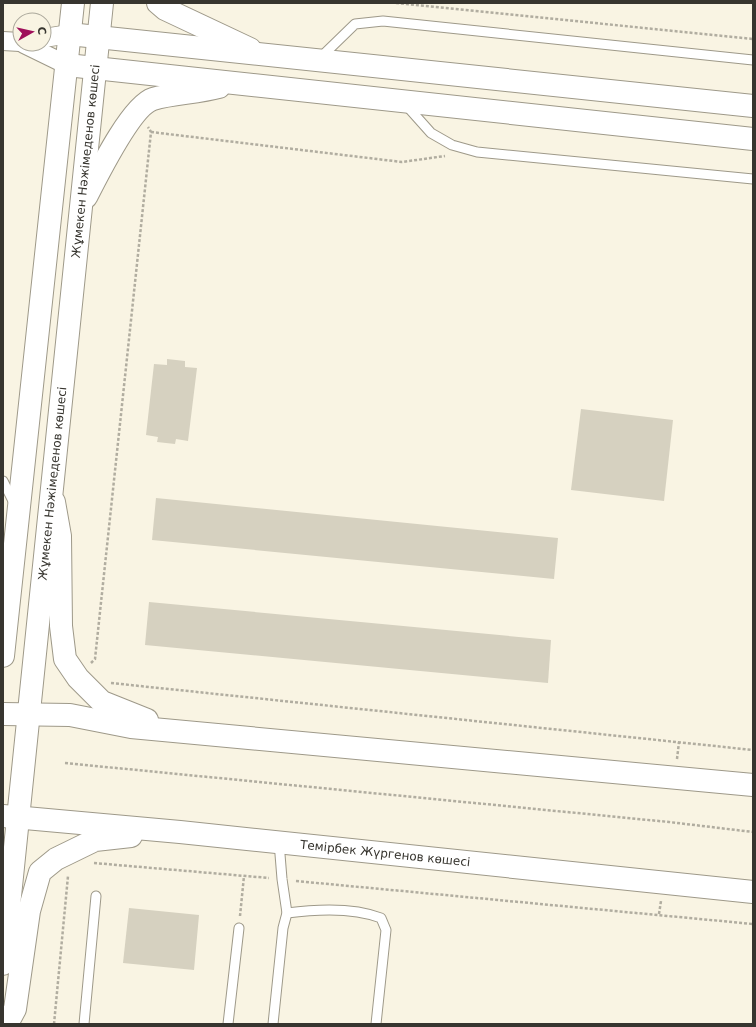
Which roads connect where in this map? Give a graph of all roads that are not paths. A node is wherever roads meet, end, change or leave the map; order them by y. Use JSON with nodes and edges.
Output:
{"nodes":[{"id":1,"x":73,"y":3,"type":"edge"},
{"id":2,"x":102,"y":3,"type":"edge"},
{"id":3,"x":158,"y":3,"type":"edge"},
{"id":4,"x":69,"y":34,"type":"junction"},
{"id":5,"x":52,"y":37,"type":"edge"},
{"id":6,"x":98,"y":37,"type":"junction"},
{"id":7,"x":40,"y":52,"type":"edge"},
{"id":8,"x":260,"y":54,"type":"junction"},
{"id":9,"x":318,"y":60,"type":"junction"},
{"id":10,"x":753,"y":60,"type":"edge"},
{"id":11,"x":66,"y":65,"type":"junction"},
{"id":12,"x":95,"y":68,"type":"junction"},
{"id":13,"x":232,"y":83,"type":"junction"},
{"id":14,"x":403,"y":101,"type":"junction"},
{"id":15,"x":753,"y":106,"type":"edge"},
{"id":16,"x":753,"y":138,"type":"edge"},
{"id":17,"x":753,"y":180,"type":"edge"},
{"id":18,"x":81,"y":207,"type":"junction"},
{"id":19,"x":3,"y":481,"type":"edge"},
{"id":20,"x":52,"y":486,"type":"junction"},
{"id":21,"x":18,"y":511,"type":"junction"},
{"id":22,"x":3,"y":656,"type":"edge"},
{"id":23,"x":3,"y":714,"type":"edge"},
{"id":24,"x":28,"y":715,"type":"junction"},
{"id":25,"x":176,"y":731,"type":"junction"},
{"id":26,"x":753,"y":785,"type":"edge"},
{"id":27,"x":10,"y":817,"type":"edge"},
{"id":28,"x":180,"y":832,"type":"junction"},
{"id":29,"x":279,"y":842,"type":"junction"},
{"id":30,"x":753,"y":892,"type":"edge"},
{"id":31,"x":96,"y":896,"type":"dead end"},
{"id":32,"x":287,"y":913,"type":"junction"},
{"id":33,"x":239,"y":928,"type":"road end"},
{"id":34,"x":3,"y":964,"type":"edge"},
{"id":35,"x":7,"y":1024,"type":"edge"},
{"id":36,"x":84,"y":1024,"type":"edge"},
{"id":37,"x":228,"y":1024,"type":"edge"},
{"id":38,"x":273,"y":1024,"type":"edge"},
{"id":39,"x":376,"y":1024,"type":"edge"}],
"edges":[{"from":1,"to":4,"type":"main road"},
{"from":2,"to":6,"type":"main road","name":"Жұмекен Нәжімеденов көшесі"},
{"from":3,"to":8,"type":"main road"},
{"from":4,"to":5,"type":"street"},
{"from":4,"to":6,"type":"main road"},
{"from":4,"to":11,"type":"main road"},
{"from":6,"to":8,"type":"main road"},
{"from":6,"to":12,"type":"main road","name":"Жұмекен Нәжімеденов көшесі"},
{"from":7,"to":11,"type":"street"},
{"from":8,"to":9,"type":"main road"},
{"from":9,"to":10,"type":"lane"},
{"from":9,"to":15,"type":"main road"},
{"from":11,"to":12,"type":"main road"},
{"from":11,"to":21,"type":"main road"},
{"from":12,"to":13,"type":"main road"},
{"from":12,"to":18,"type":"main road","name":"Жұмекен Нәжімеденов көшесі"},
{"from":13,"to":14,"type":"main road"},
{"from":13,"to":18,"type":"main road"},
{"from":14,"to":16,"type":"main road"},
{"from":14,"to":17,"type":"lane"},
{"from":18,"to":20,"type":"main road","name":"Жұмекен Нәжімеденов көшесі"},
{"from":19,"to":21,"type":"lane"},
{"from":20,"to":24,"type":"main road","name":"Жұмекен Нәжімеденов көшесі"},
{"from":20,"to":25,"type":"main road"},
{"from":21,"to":22,"type":"main road"},
{"from":23,"to":24,"type":"main road"},
{"from":24,"to":25,"type":"main road"},
{"from":24,"to":27,"type":"main road","name":"Жұмекен Нәжімеденов көшесі"},
{"from":25,"to":26,"type":"main road"},
{"from":27,"to":28,"type":"main road","name":"Темірбек Жүргенов көшесі"},
{"from":27,"to":34,"type":"main road","name":"Жұмекен Нәжімеденов көшесі"},
{"from":28,"to":29,"type":"main road","name":"Темірбек Жүргенов көшесі"},
{"from":28,"to":35,"type":"main road"},
{"from":29,"to":30,"type":"main road","name":"Темірбек Жүргенов көшесі"},
{"from":29,"to":32,"type":"lane"},
{"from":31,"to":36,"type":"lane"},
{"from":32,"to":38,"type":"lane"},
{"from":32,"to":39,"type":"lane"},
{"from":33,"to":37,"type":"lane"}]}
